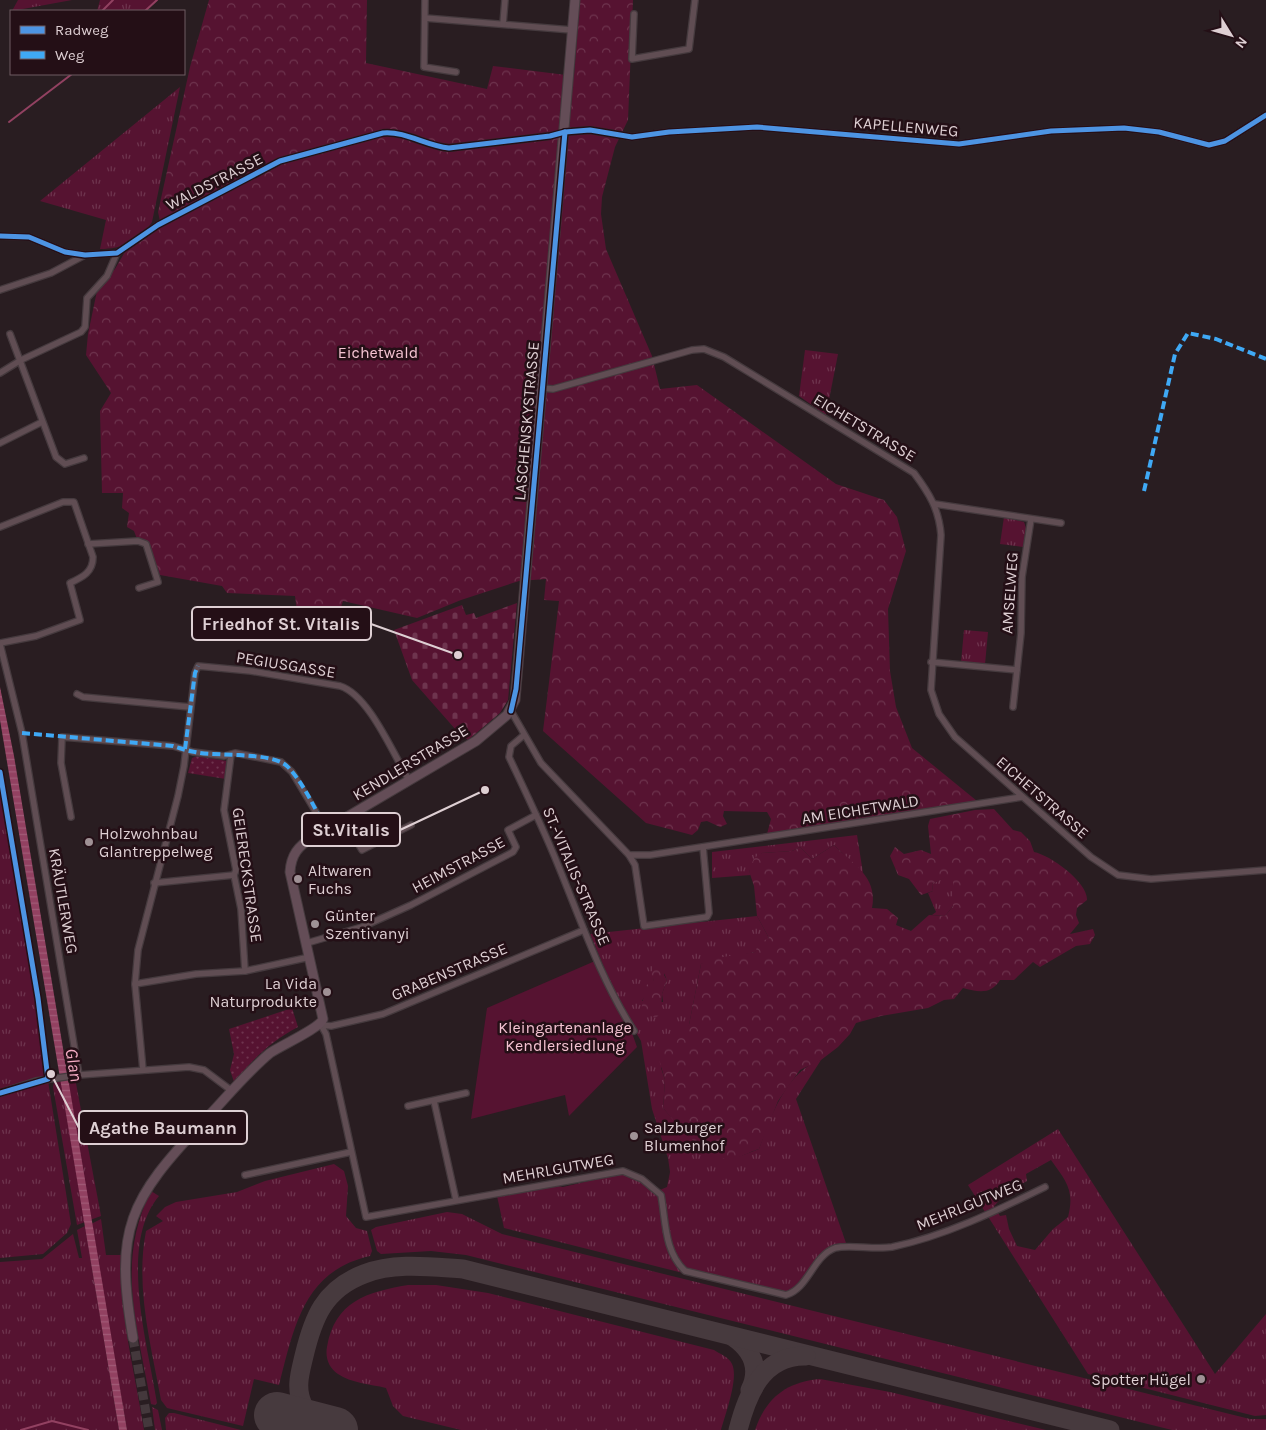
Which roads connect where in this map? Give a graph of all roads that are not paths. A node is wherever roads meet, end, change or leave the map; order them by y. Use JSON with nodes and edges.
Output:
{"nodes":[{"id":1,"x":424,"y":0,"type":"edge"},
{"id":2,"x":505,"y":0,"type":"edge"},
{"id":3,"x":575,"y":0,"type":"edge"},
{"id":4,"x":695,"y":0,"type":"edge"},
{"id":5,"x":634,"y":14,"type":"dead end"},
{"id":6,"x":425,"y":18,"type":"junction"},
{"id":7,"x":503,"y":24,"type":"junction"},
{"id":8,"x":572,"y":30,"type":"junction"},
{"id":9,"x":456,"y":72,"type":"dead end"},
{"id":10,"x":1266,"y":114,"type":"edge"},
{"id":11,"x":565,"y":132,"type":"junction"},
{"id":12,"x":0,"y":236,"type":"edge"},
{"id":13,"x":117,"y":253,"type":"junction"},
{"id":14,"x":85,"y":255,"type":"junction"},
{"id":15,"x":0,"y":290,"type":"edge"},
{"id":16,"x":10,"y":334,"type":"dead end"},
{"id":17,"x":21,"y":360,"type":"junction"},
{"id":18,"x":0,"y":373,"type":"edge"},
{"id":19,"x":541,"y":388,"type":"junction"},
{"id":20,"x":42,"y":422,"type":"junction"},
{"id":21,"x":0,"y":443,"type":"edge"},
{"id":22,"x":84,"y":458,"type":"dead end"},
{"id":23,"x":935,"y":504,"type":"junction"},
{"id":24,"x":1030,"y":519,"type":"junction"},
{"id":25,"x":1061,"y":523,"type":"dead end"},
{"id":26,"x":0,"y":527,"type":"edge"},
{"id":27,"x":88,"y":544,"type":"junction"},
{"id":28,"x":139,"y":588,"type":"dead end"},
{"id":29,"x":0,"y":644,"type":"edge"},
{"id":30,"x":932,"y":662,"type":"junction"},
{"id":31,"x":1017,"y":670,"type":"junction"},
{"id":32,"x":77,"y":694,"type":"dead end"},
{"id":33,"x":190,"y":707,"type":"junction"},
{"id":34,"x":1013,"y":708,"type":"dead end"},
{"id":35,"x":510,"y":711,"type":"junction"},
{"id":36,"x":524,"y":735,"type":"junction"},
{"id":37,"x":186,"y":749,"type":"junction"},
{"id":38,"x":231,"y":754,"type":"junction"},
{"id":39,"x":409,"y":780,"type":"junction"},
{"id":40,"x":1022,"y":797,"type":"junction"},
{"id":41,"x":536,"y":815,"type":"junction"},
{"id":42,"x":71,"y":817,"type":"dead end"},
{"id":43,"x":344,"y":819,"type":"junction"},
{"id":44,"x":411,"y":825,"type":"dead end"},
{"id":45,"x":326,"y":829,"type":"junction"},
{"id":46,"x":703,"y":847,"type":"junction"},
{"id":47,"x":629,"y":855,"type":"junction"},
{"id":48,"x":1266,"y":870,"type":"edge"},
{"id":49,"x":234,"y":874,"type":"junction"},
{"id":50,"x":154,"y":883,"type":"junction"},
{"id":51,"x":584,"y":930,"type":"junction"},
{"id":52,"x":307,"y":943,"type":"junction"},
{"id":53,"x":310,"y":957,"type":"junction"},
{"id":54,"x":245,"y":970,"type":"junction"},
{"id":55,"x":135,"y":984,"type":"junction"},
{"id":56,"x":321,"y":1025,"type":"junction"},
{"id":57,"x":634,"y":1031,"type":"dead end"},
{"id":58,"x":143,"y":1070,"type":"junction"},
{"id":59,"x":77,"y":1075,"type":"junction"},
{"id":60,"x":232,"y":1091,"type":"junction"},
{"id":61,"x":0,"y":1093,"type":"edge"},
{"id":62,"x":466,"y":1093,"type":"dead end"},
{"id":63,"x":434,"y":1101,"type":"junction"},
{"id":64,"x":408,"y":1106,"type":"dead end"},
{"id":65,"x":351,"y":1152,"type":"junction"},
{"id":66,"x":246,"y":1175,"type":"dead end"},
{"id":67,"x":1045,"y":1187,"type":"dead end"},
{"id":68,"x":456,"y":1200,"type":"junction"},
{"id":69,"x":366,"y":1217,"type":"joint"},
{"id":70,"x":133,"y":1338,"type":"tunnel mouth"}],
"edges":[{"from":1,"to":6,"type":"street"},
{"from":2,"to":7,"type":"street"},
{"from":3,"to":8,"type":"street","name":"LASCHENSKYSTRASSE"},
{"from":4,"to":5,"type":"street"},
{"from":6,"to":7,"type":"street"},
{"from":6,"to":9,"type":"street"},
{"from":7,"to":8,"type":"street"},
{"from":8,"to":11,"type":"street","name":"LASCHENSKYSTRASSE"},
{"from":10,"to":11,"type":"street","name":"KAPELLENWEG"},
{"from":11,"to":13,"type":"street","name":"WALDSTRASSE"},
{"from":11,"to":19,"type":"street","name":"LASCHENSKYSTRASSE"},
{"from":12,"to":14,"type":"street"},
{"from":13,"to":14,"type":"street"},
{"from":13,"to":17,"type":"street"},
{"from":14,"to":15,"type":"street"},
{"from":16,"to":17,"type":"street"},
{"from":17,"to":18,"type":"street"},
{"from":17,"to":20,"type":"street"},
{"from":19,"to":23,"type":"street","name":"EICHETSTRASSE"},
{"from":19,"to":35,"type":"street","name":"LASCHENSKYSTRASSE"},
{"from":20,"to":21,"type":"street"},
{"from":20,"to":22,"type":"street"},
{"from":23,"to":24,"type":"street"},
{"from":23,"to":30,"type":"street","name":"EICHETSTRASSE"},
{"from":24,"to":25,"type":"street"},
{"from":24,"to":31,"type":"street","name":"AMSELWEG"},
{"from":26,"to":27,"type":"street"},
{"from":27,"to":28,"type":"street"},
{"from":27,"to":29,"type":"street"},
{"from":29,"to":59,"type":"street","name":"KRÄUTLERWEG"},
{"from":30,"to":31,"type":"street"},
{"from":30,"to":40,"type":"street","name":"EICHETSTRASSE"},
{"from":31,"to":34,"type":"street","name":"AMSELWEG"},
{"from":32,"to":33,"type":"street"},
{"from":33,"to":37,"type":"street"},
{"from":33,"to":39,"type":"street","name":"PEGIUSGASSE"},
{"from":35,"to":36,"type":"street"},
{"from":35,"to":39,"type":"street","name":"KENDLERSTRASSE"},
{"from":36,"to":41,"type":"street","name":"ST.-VITALIS-STRASSE"},
{"from":36,"to":47,"type":"street"},
{"from":37,"to":38,"type":"street"},
{"from":37,"to":42,"type":"street"},
{"from":37,"to":50,"type":"street"},
{"from":38,"to":45,"type":"street"},
{"from":38,"to":49,"type":"street","name":"GEIERECKSTRASSE"},
{"from":39,"to":43,"type":"street","name":"KENDLERSTRASSE"},
{"from":40,"to":46,"type":"street","name":"AM EICHETWALD"},
{"from":40,"to":48,"type":"street","name":"EICHETSTRASSE"},
{"from":41,"to":51,"type":"street","name":"ST.-VITALIS-STRASSE"},
{"from":41,"to":52,"type":"street","name":"HEIMSTRASSE"},
{"from":43,"to":44,"type":"street"},
{"from":43,"to":45,"type":"street","name":"KENDLERSTRASSE"},
{"from":45,"to":52,"type":"street","name":"KENDLERSTRASSE"},
{"from":46,"to":47,"type":"street","name":"AM EICHETWALD"},
{"from":46,"to":47,"type":"street"},
{"from":49,"to":50,"type":"street"},
{"from":49,"to":54,"type":"street","name":"GEIERECKSTRASSE"},
{"from":50,"to":55,"type":"street"},
{"from":51,"to":56,"type":"street","name":"GRABENSTRASSE"},
{"from":51,"to":57,"type":"street","name":"ST.-VITALIS-STRASSE"},
{"from":52,"to":53,"type":"street","name":"KENDLERSTRASSE"},
{"from":53,"to":54,"type":"street"},
{"from":53,"to":56,"type":"street","name":"KENDLERSTRASSE"},
{"from":54,"to":55,"type":"street"},
{"from":55,"to":58,"type":"street"},
{"from":56,"to":60,"type":"street"},
{"from":56,"to":65,"type":"street","name":"KENDLERSTRASSE"},
{"from":58,"to":59,"type":"street"},
{"from":58,"to":60,"type":"street"},
{"from":59,"to":61,"type":"street"},
{"from":60,"to":70,"type":"street"},
{"from":62,"to":63,"type":"street"},
{"from":63,"to":64,"type":"street"},
{"from":63,"to":68,"type":"street"},
{"from":65,"to":66,"type":"street"},
{"from":65,"to":69,"type":"street","name":"KENDLERSTRASSE"},
{"from":67,"to":68,"type":"street","name":"MEHRLGUTWEG"},
{"from":68,"to":69,"type":"street","name":"MEHRLGUTWEG"}]}
